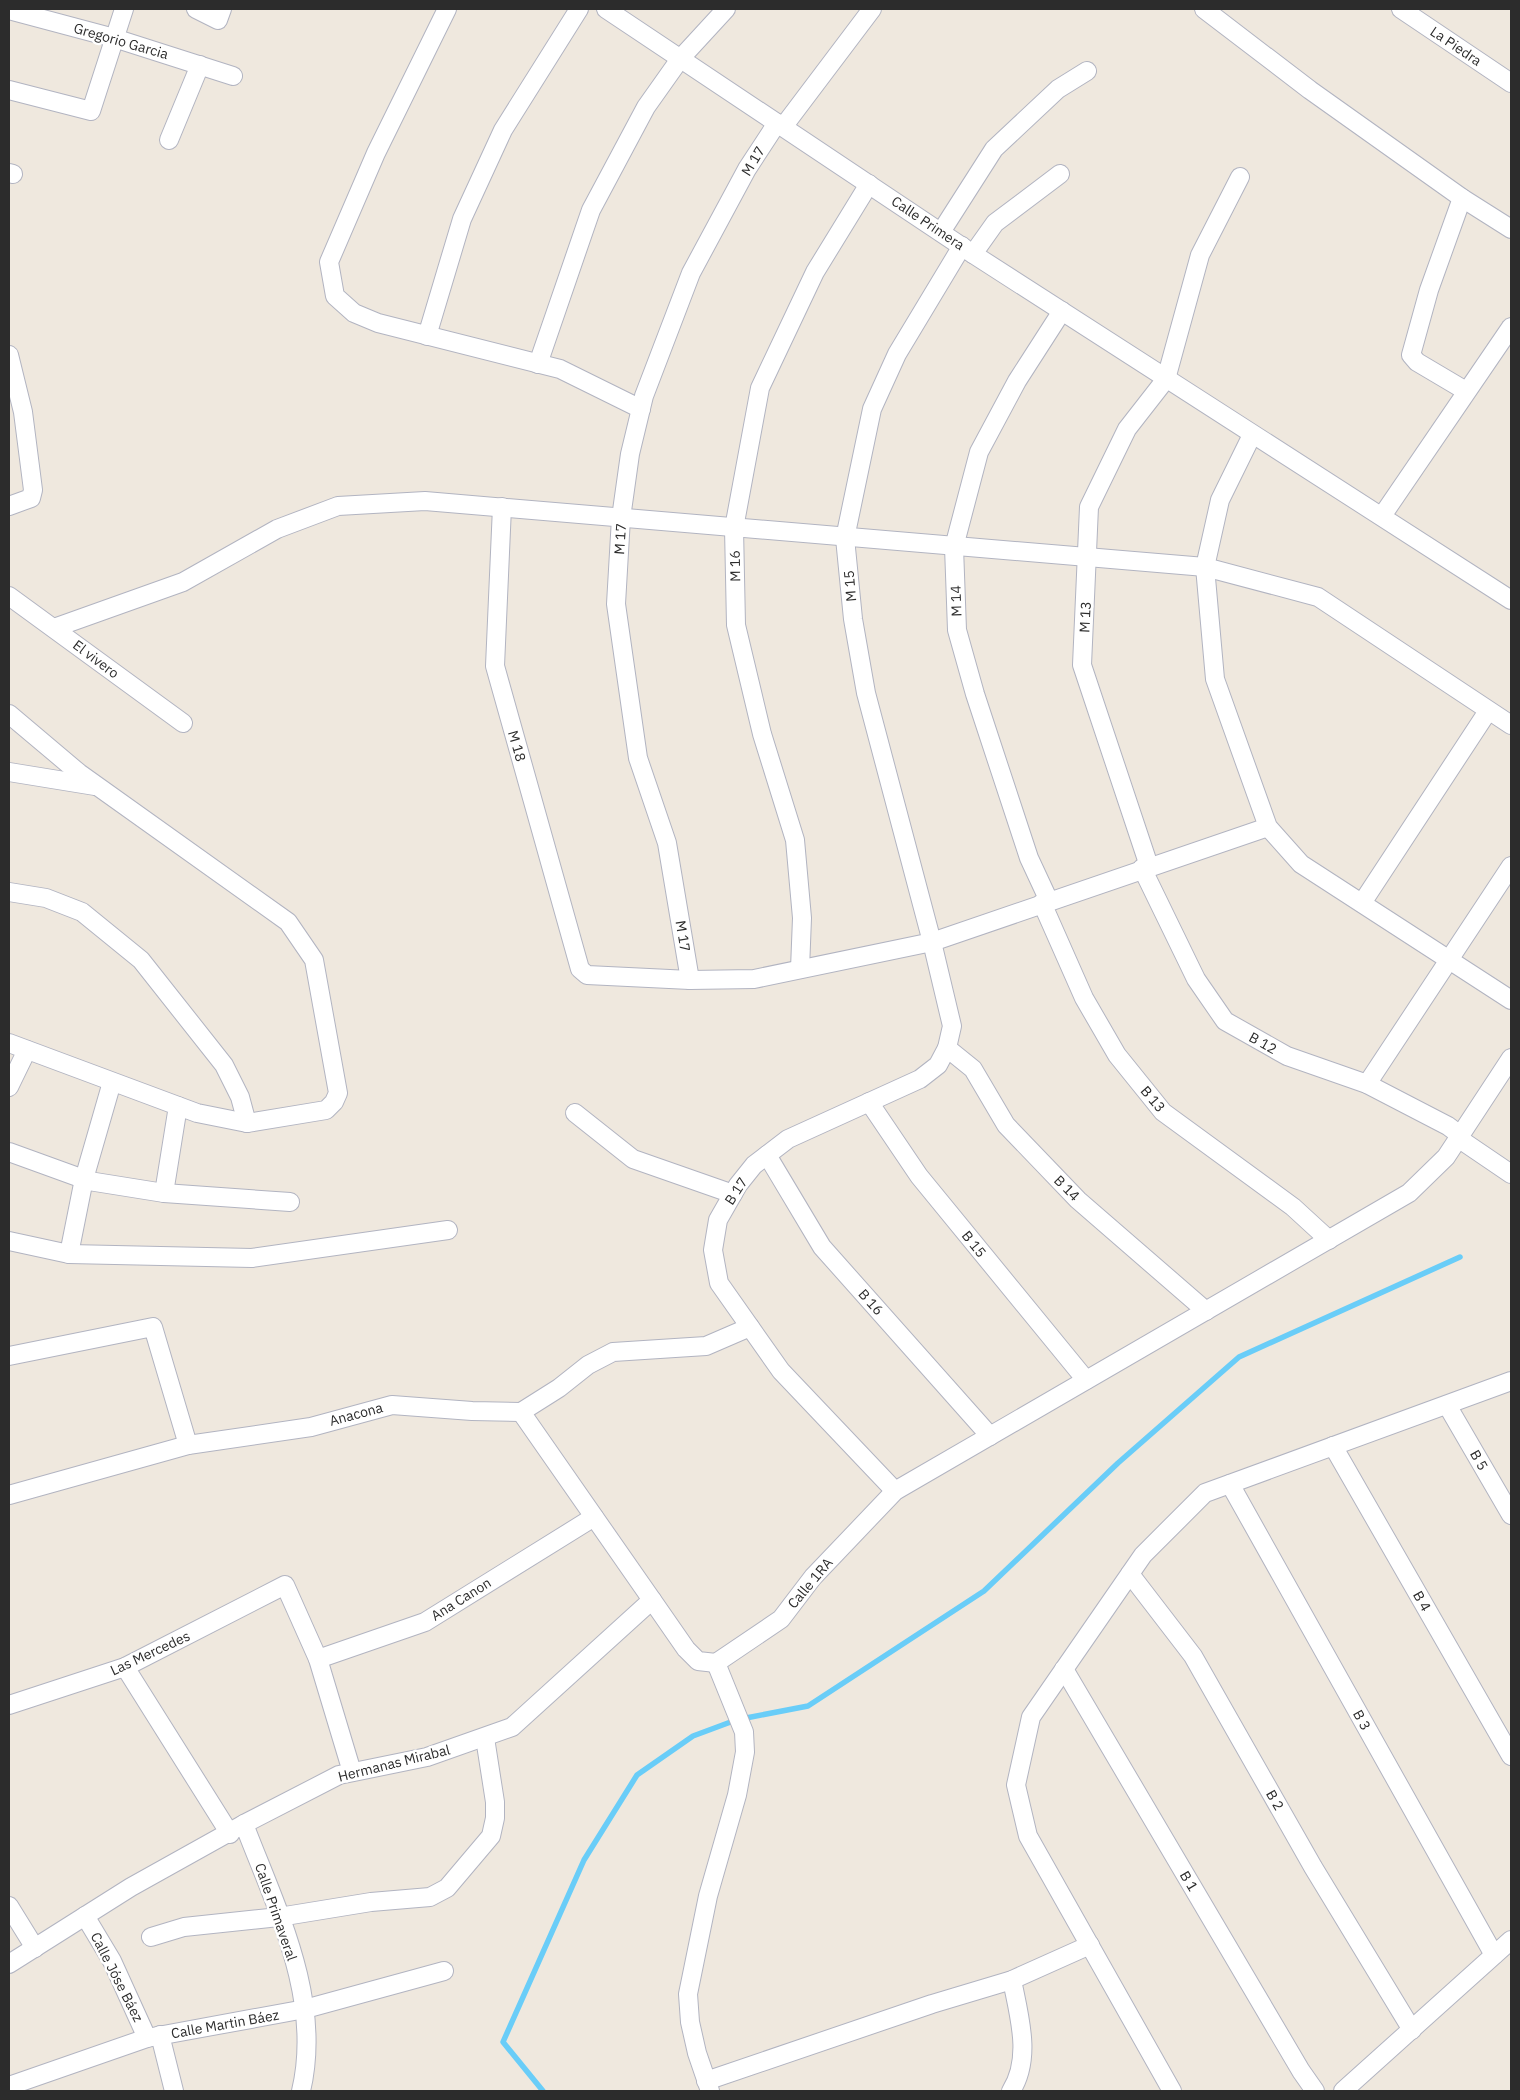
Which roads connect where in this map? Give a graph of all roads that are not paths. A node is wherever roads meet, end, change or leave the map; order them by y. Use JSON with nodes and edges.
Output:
{"nodes":[{"id":1,"x":124,"y":9,"type":"edge"},
{"id":2,"x":196,"y":9,"type":"edge"},
{"id":3,"x":222,"y":9,"type":"edge"},
{"id":4,"x":446,"y":9,"type":"edge"},
{"id":5,"x":579,"y":9,"type":"edge"},
{"id":6,"x":606,"y":9,"type":"edge"},
{"id":7,"x":726,"y":9,"type":"edge"},
{"id":8,"x":872,"y":9,"type":"edge"},
{"id":9,"x":1204,"y":9,"type":"edge"},
{"id":10,"x":1401,"y":9,"type":"edge"},
{"id":11,"x":9,"y":10,"type":"edge"},
{"id":12,"x":114,"y":38,"type":"junction"},
{"id":13,"x":680,"y":59,"type":"junction"},
{"id":14,"x":200,"y":65,"type":"junction"},
{"id":15,"x":1087,"y":72,"type":"dead end"},
{"id":16,"x":233,"y":76,"type":"dead end"},
{"id":17,"x":1510,"y":81,"type":"edge"},
{"id":18,"x":9,"y":90,"type":"edge"},
{"id":19,"x":780,"y":125,"type":"junction"},
{"id":20,"x":169,"y":140,"type":"dead end"},
{"id":21,"x":1060,"y":174,"type":"dead end"},
{"id":22,"x":1240,"y":177,"type":"dead end"},
{"id":23,"x":869,"y":184,"type":"junction"},
{"id":24,"x":1462,"y":198,"type":"junction"},
{"id":25,"x":1511,"y":229,"type":"edge"},
{"id":26,"x":941,"y":232,"type":"junction"},
{"id":27,"x":968,"y":250,"type":"junction"},
{"id":28,"x":1062,"y":311,"type":"junction"},
{"id":29,"x":1511,"y":327,"type":"edge"},
{"id":30,"x":427,"y":336,"type":"junction"},
{"id":31,"x":9,"y":355,"type":"edge"},
{"id":32,"x":538,"y":364,"type":"junction"},
{"id":33,"x":1166,"y":379,"type":"junction"},
{"id":34,"x":1466,"y":391,"type":"junction"},
{"id":35,"x":641,"y":409,"type":"junction"},
{"id":36,"x":1252,"y":435,"type":"junction"},
{"id":37,"x":9,"y":506,"type":"edge"},
{"id":38,"x":502,"y":507,"type":"junction"},
{"id":39,"x":1382,"y":516,"type":"junction"},
{"id":40,"x":622,"y":518,"type":"junction"},
{"id":41,"x":734,"y":528,"type":"junction"},
{"id":42,"x":845,"y":538,"type":"junction"},
{"id":43,"x":954,"y":547,"type":"junction"},
{"id":44,"x":1087,"y":556,"type":"junction"},
{"id":45,"x":1205,"y":567,"type":"junction"},
{"id":46,"x":9,"y":596,"type":"edge"},
{"id":47,"x":1511,"y":600,"type":"edge"},
{"id":48,"x":54,"y":628,"type":"junction"},
{"id":49,"x":1488,"y":711,"type":"junction"},
{"id":50,"x":9,"y":714,"type":"edge"},
{"id":51,"x":183,"y":723,"type":"dead end"},
{"id":52,"x":1511,"y":725,"type":"edge"},
{"id":53,"x":9,"y":772,"type":"edge"},
{"id":54,"x":98,"y":787,"type":"junction"},
{"id":55,"x":1268,"y":827,"type":"junction"},
{"id":56,"x":1511,"y":866,"type":"edge"},
{"id":57,"x":1146,"y":867,"type":"junction"},
{"id":58,"x":9,"y":892,"type":"edge"},
{"id":59,"x":1046,"y":902,"type":"junction"},
{"id":60,"x":1362,"y":903,"type":"junction"},
{"id":61,"x":932,"y":942,"type":"junction"},
{"id":62,"x":1450,"y":960,"type":"junction"},
{"id":63,"x":800,"y":969,"type":"junction"},
{"id":64,"x":690,"y":980,"type":"junction"},
{"id":65,"x":1511,"y":1000,"type":"edge"},
{"id":66,"x":9,"y":1043,"type":"edge"},
{"id":67,"x":947,"y":1048,"type":"junction"},
{"id":68,"x":27,"y":1050,"type":"junction"},
{"id":69,"x":1511,"y":1058,"type":"edge"},
{"id":70,"x":112,"y":1082,"type":"junction"},
{"id":71,"x":1367,"y":1084,"type":"junction"},
{"id":72,"x":9,"y":1087,"type":"edge"},
{"id":73,"x":869,"y":1102,"type":"junction"},
{"id":74,"x":178,"y":1106,"type":"junction"},
{"id":75,"x":575,"y":1114,"type":"dead end"},
{"id":76,"x":247,"y":1123,"type":"junction"},
{"id":77,"x":1459,"y":1137,"type":"junction"},
{"id":78,"x":9,"y":1152,"type":"edge"},
{"id":79,"x":767,"y":1155,"type":"junction"},
{"id":80,"x":1511,"y":1174,"type":"edge"},
{"id":81,"x":84,"y":1179,"type":"junction"},
{"id":82,"x":164,"y":1193,"type":"junction"},
{"id":83,"x":733,"y":1194,"type":"junction"},
{"id":84,"x":290,"y":1202,"type":"dead end"},
{"id":85,"x":448,"y":1230,"type":"dead end"},
{"id":86,"x":1329,"y":1240,"type":"junction"},
{"id":87,"x":9,"y":1241,"type":"edge"},
{"id":88,"x":69,"y":1254,"type":"junction"},
{"id":89,"x":1206,"y":1311,"type":"junction"},
{"id":90,"x":750,"y":1327,"type":"junction"},
{"id":91,"x":9,"y":1356,"type":"edge"},
{"id":92,"x":1086,"y":1380,"type":"junction"},
{"id":93,"x":1511,"y":1382,"type":"edge"},
{"id":94,"x":1447,"y":1405,"type":"junction"},
{"id":95,"x":521,"y":1412,"type":"junction"},
{"id":96,"x":990,"y":1436,"type":"junction"},
{"id":97,"x":188,"y":1446,"type":"junction"},
{"id":98,"x":1333,"y":1446,"type":"junction"},
{"id":99,"x":1230,"y":1484,"type":"junction"},
{"id":100,"x":895,"y":1491,"type":"junction"},
{"id":101,"x":9,"y":1495,"type":"edge"},
{"id":102,"x":1511,"y":1515,"type":"edge"},
{"id":103,"x":594,"y":1517,"type":"junction"},
{"id":104,"x":1130,"y":1574,"type":"junction"},
{"id":105,"x":652,"y":1600,"type":"junction"},
{"id":106,"x":318,"y":1659,"type":"junction"},
{"id":107,"x":716,"y":1663,"type":"junction"},
{"id":108,"x":124,"y":1668,"type":"junction"},
{"id":109,"x":1064,"y":1669,"type":"junction"},
{"id":110,"x":9,"y":1705,"type":"edge"},
{"id":111,"x":485,"y":1738,"type":"junction"},
{"id":112,"x":1511,"y":1756,"type":"edge"},
{"id":113,"x":352,"y":1772,"type":"junction"},
{"id":114,"x":237,"y":1829,"type":"junction"},
{"id":115,"x":9,"y":1906,"type":"edge"},
{"id":116,"x":85,"y":1916,"type":"junction"},
{"id":117,"x":279,"y":1917,"type":"junction"},
{"id":118,"x":150,"y":1937,"type":"dead end"},
{"id":119,"x":1511,"y":1940,"type":"edge"},
{"id":120,"x":1090,"y":1946,"type":"junction"},
{"id":121,"x":34,"y":1948,"type":"junction"},
{"id":122,"x":1494,"y":1955,"type":"junction"},
{"id":123,"x":9,"y":1964,"type":"edge"},
{"id":124,"x":444,"y":1971,"type":"dead end"},
{"id":125,"x":1012,"y":1980,"type":"junction"},
{"id":126,"x":305,"y":2009,"type":"junction"},
{"id":127,"x":1412,"y":2030,"type":"junction"},
{"id":128,"x":154,"y":2037,"type":"junction"},
{"id":129,"x":708,"y":2086,"type":"edge"},
{"id":130,"x":12,"y":2087,"type":"edge"},
{"id":131,"x":174,"y":2091,"type":"edge"},
{"id":132,"x":301,"y":2091,"type":"edge"},
{"id":133,"x":1011,"y":2091,"type":"edge"},
{"id":134,"x":1172,"y":2091,"type":"edge"},
{"id":135,"x":1315,"y":2091,"type":"edge"},
{"id":136,"x":1344,"y":2091,"type":"edge"}],
"edges":[{"from":1,"to":12,"type":"street"},
{"from":2,"to":3,"type":"street"},
{"from":4,"to":30,"type":"street"},
{"from":5,"to":30,"type":"street"},
{"from":6,"to":13,"type":"street","name":"Calle Primera"},
{"from":7,"to":13,"type":"street"},
{"from":8,"to":19,"type":"street","name":"M 17"},
{"from":9,"to":24,"type":"street"},
{"from":10,"to":17,"type":"street","name":"La Piedra"},
{"from":11,"to":12,"type":"street","name":"Gregorio Garcia"},
{"from":12,"to":14,"type":"street","name":"Gregorio Garcia"},
{"from":12,"to":18,"type":"street"},
{"from":13,"to":19,"type":"street","name":"Calle Primera"},
{"from":13,"to":32,"type":"street"},
{"from":14,"to":16,"type":"street","name":"Gregorio Garcia"},
{"from":14,"to":20,"type":"street"},
{"from":15,"to":26,"type":"street"},
{"from":19,"to":23,"type":"street","name":"Calle Primera"},
{"from":19,"to":35,"type":"street","name":"M 17"},
{"from":21,"to":27,"type":"street","name":"M 15"},
{"from":22,"to":33,"type":"street"},
{"from":23,"to":26,"type":"street","name":"Calle Primera"},
{"from":23,"to":41,"type":"street","name":"M 16"},
{"from":24,"to":25,"type":"street"},
{"from":24,"to":34,"type":"street"},
{"from":26,"to":27,"type":"street","name":"Calle Primera"},
{"from":27,"to":28,"type":"street","name":"Calle Primera"},
{"from":27,"to":42,"type":"street","name":"M 15"},
{"from":28,"to":33,"type":"street","name":"Calle Primera"},
{"from":28,"to":43,"type":"street","name":"M 14"},
{"from":29,"to":34,"type":"street"},
{"from":30,"to":32,"type":"street"},
{"from":31,"to":37,"type":"street"},
{"from":32,"to":35,"type":"street"},
{"from":33,"to":36,"type":"street","name":"Calle Primera"},
{"from":33,"to":44,"type":"street","name":"M 13"},
{"from":34,"to":39,"type":"street"},
{"from":35,"to":40,"type":"street","name":"M 17"},
{"from":36,"to":39,"type":"street","name":"Calle Primera"},
{"from":36,"to":45,"type":"street"},
{"from":38,"to":40,"type":"street"},
{"from":38,"to":48,"type":"street"},
{"from":38,"to":64,"type":"street","name":"M 18"},
{"from":39,"to":47,"type":"street","name":"Calle Primera"},
{"from":40,"to":41,"type":"street"},
{"from":40,"to":64,"type":"street","name":"M 17"},
{"from":41,"to":42,"type":"street"},
{"from":41,"to":63,"type":"street","name":"M 16"},
{"from":42,"to":43,"type":"street"},
{"from":42,"to":61,"type":"street","name":"M 15"},
{"from":43,"to":44,"type":"street"},
{"from":43,"to":59,"type":"street","name":"M 14"},
{"from":44,"to":45,"type":"street"},
{"from":44,"to":57,"type":"street","name":"M 13"},
{"from":45,"to":49,"type":"street"},
{"from":45,"to":55,"type":"street"},
{"from":46,"to":48,"type":"street","name":"El vivero"},
{"from":48,"to":51,"type":"street","name":"El vivero"},
{"from":49,"to":52,"type":"street"},
{"from":49,"to":60,"type":"street"},
{"from":50,"to":54,"type":"street"},
{"from":53,"to":54,"type":"street"},
{"from":54,"to":76,"type":"street"},
{"from":55,"to":57,"type":"street"},
{"from":55,"to":60,"type":"street"},
{"from":56,"to":62,"type":"street"},
{"from":57,"to":59,"type":"street"},
{"from":57,"to":71,"type":"street","name":"B 12"},
{"from":58,"to":76,"type":"street"},
{"from":59,"to":61,"type":"street"},
{"from":59,"to":86,"type":"street","name":"B 13"},
{"from":60,"to":62,"type":"street"},
{"from":61,"to":63,"type":"street"},
{"from":61,"to":67,"type":"street","name":"B 17"},
{"from":62,"to":65,"type":"street"},
{"from":62,"to":71,"type":"street"},
{"from":63,"to":64,"type":"street"},
{"from":66,"to":68,"type":"street"},
{"from":67,"to":73,"type":"street","name":"B 17"},
{"from":67,"to":89,"type":"street","name":"B 14"},
{"from":68,"to":70,"type":"street"},
{"from":68,"to":72,"type":"street"},
{"from":69,"to":77,"type":"street","name":"Calle 1RA"},
{"from":70,"to":74,"type":"street"},
{"from":70,"to":81,"type":"street"},
{"from":71,"to":77,"type":"street","name":"B 12"},
{"from":73,"to":79,"type":"street","name":"B 17"},
{"from":73,"to":92,"type":"street","name":"B 15"},
{"from":74,"to":76,"type":"street"},
{"from":74,"to":82,"type":"street"},
{"from":75,"to":83,"type":"street"},
{"from":77,"to":80,"type":"street","name":"B 12"},
{"from":77,"to":86,"type":"street","name":"Calle 1RA"},
{"from":78,"to":81,"type":"street"},
{"from":79,"to":83,"type":"street","name":"B 17"},
{"from":79,"to":96,"type":"street","name":"B 16"},
{"from":81,"to":82,"type":"street"},
{"from":81,"to":88,"type":"street"},
{"from":82,"to":84,"type":"street"},
{"from":83,"to":90,"type":"street","name":"B 17"},
{"from":85,"to":88,"type":"street"},
{"from":86,"to":89,"type":"street","name":"Calle 1RA"},
{"from":87,"to":88,"type":"street"},
{"from":89,"to":92,"type":"street","name":"Calle 1RA"},
{"from":90,"to":95,"type":"street"},
{"from":90,"to":100,"type":"street","name":"B 17"},
{"from":91,"to":97,"type":"street"},
{"from":92,"to":96,"type":"street","name":"Calle 1RA"},
{"from":93,"to":94,"type":"street"},
{"from":94,"to":98,"type":"street"},
{"from":94,"to":102,"type":"street","name":"B 5"},
{"from":95,"to":97,"type":"street","name":"Anacona"},
{"from":95,"to":103,"type":"street"},
{"from":96,"to":100,"type":"street","name":"Calle 1RA"},
{"from":97,"to":101,"type":"street","name":"Anacona"},
{"from":98,"to":99,"type":"street"},
{"from":98,"to":112,"type":"street","name":"B 4"},
{"from":99,"to":104,"type":"street"},
{"from":99,"to":122,"type":"street","name":"B 3"},
{"from":100,"to":107,"type":"street","name":"Calle 1RA"},
{"from":103,"to":105,"type":"street"},
{"from":103,"to":106,"type":"street","name":"Ana Canon"},
{"from":104,"to":109,"type":"street"},
{"from":104,"to":127,"type":"street","name":"B 2"},
{"from":105,"to":107,"type":"street"},
{"from":105,"to":111,"type":"street","name":"Hermanas Mirabal"},
{"from":106,"to":108,"type":"street","name":"Las Mercedes"},
{"from":106,"to":113,"type":"street"},
{"from":107,"to":129,"type":"street"},
{"from":108,"to":110,"type":"street","name":"Las Mercedes"},
{"from":108,"to":114,"type":"street","name":"Calle Primaveral"},
{"from":109,"to":120,"type":"street"},
{"from":109,"to":135,"type":"street","name":"B 1"},
{"from":111,"to":113,"type":"street","name":"Hermanas Mirabal"},
{"from":111,"to":117,"type":"street"},
{"from":113,"to":114,"type":"street","name":"Hermanas Mirabal"},
{"from":114,"to":116,"type":"street","name":"Hermanas Mirabal"},
{"from":114,"to":117,"type":"street","name":"Calle Primaveral"},
{"from":115,"to":121,"type":"street"},
{"from":116,"to":121,"type":"street","name":"Hermanas Mirabal"},
{"from":116,"to":128,"type":"street","name":"Calle Jóse Báez"},
{"from":117,"to":118,"type":"street"},
{"from":117,"to":126,"type":"street","name":"Calle Primaveral"},
{"from":119,"to":122,"type":"street"},
{"from":120,"to":125,"type":"street"},
{"from":120,"to":134,"type":"street"},
{"from":121,"to":123,"type":"street","name":"Hermanas Mirabal"},
{"from":122,"to":127,"type":"street"},
{"from":124,"to":126,"type":"street","name":"Calle Martin Báez"},
{"from":125,"to":129,"type":"street"},
{"from":125,"to":133,"type":"street"},
{"from":126,"to":128,"type":"street","name":"Calle Martin Báez"},
{"from":126,"to":132,"type":"street","name":"Calle Primaveral"},
{"from":127,"to":136,"type":"street"},
{"from":128,"to":130,"type":"street","name":"Calle Martin Báez"},
{"from":128,"to":131,"type":"street","name":"Calle Jóse Báez"}]}
